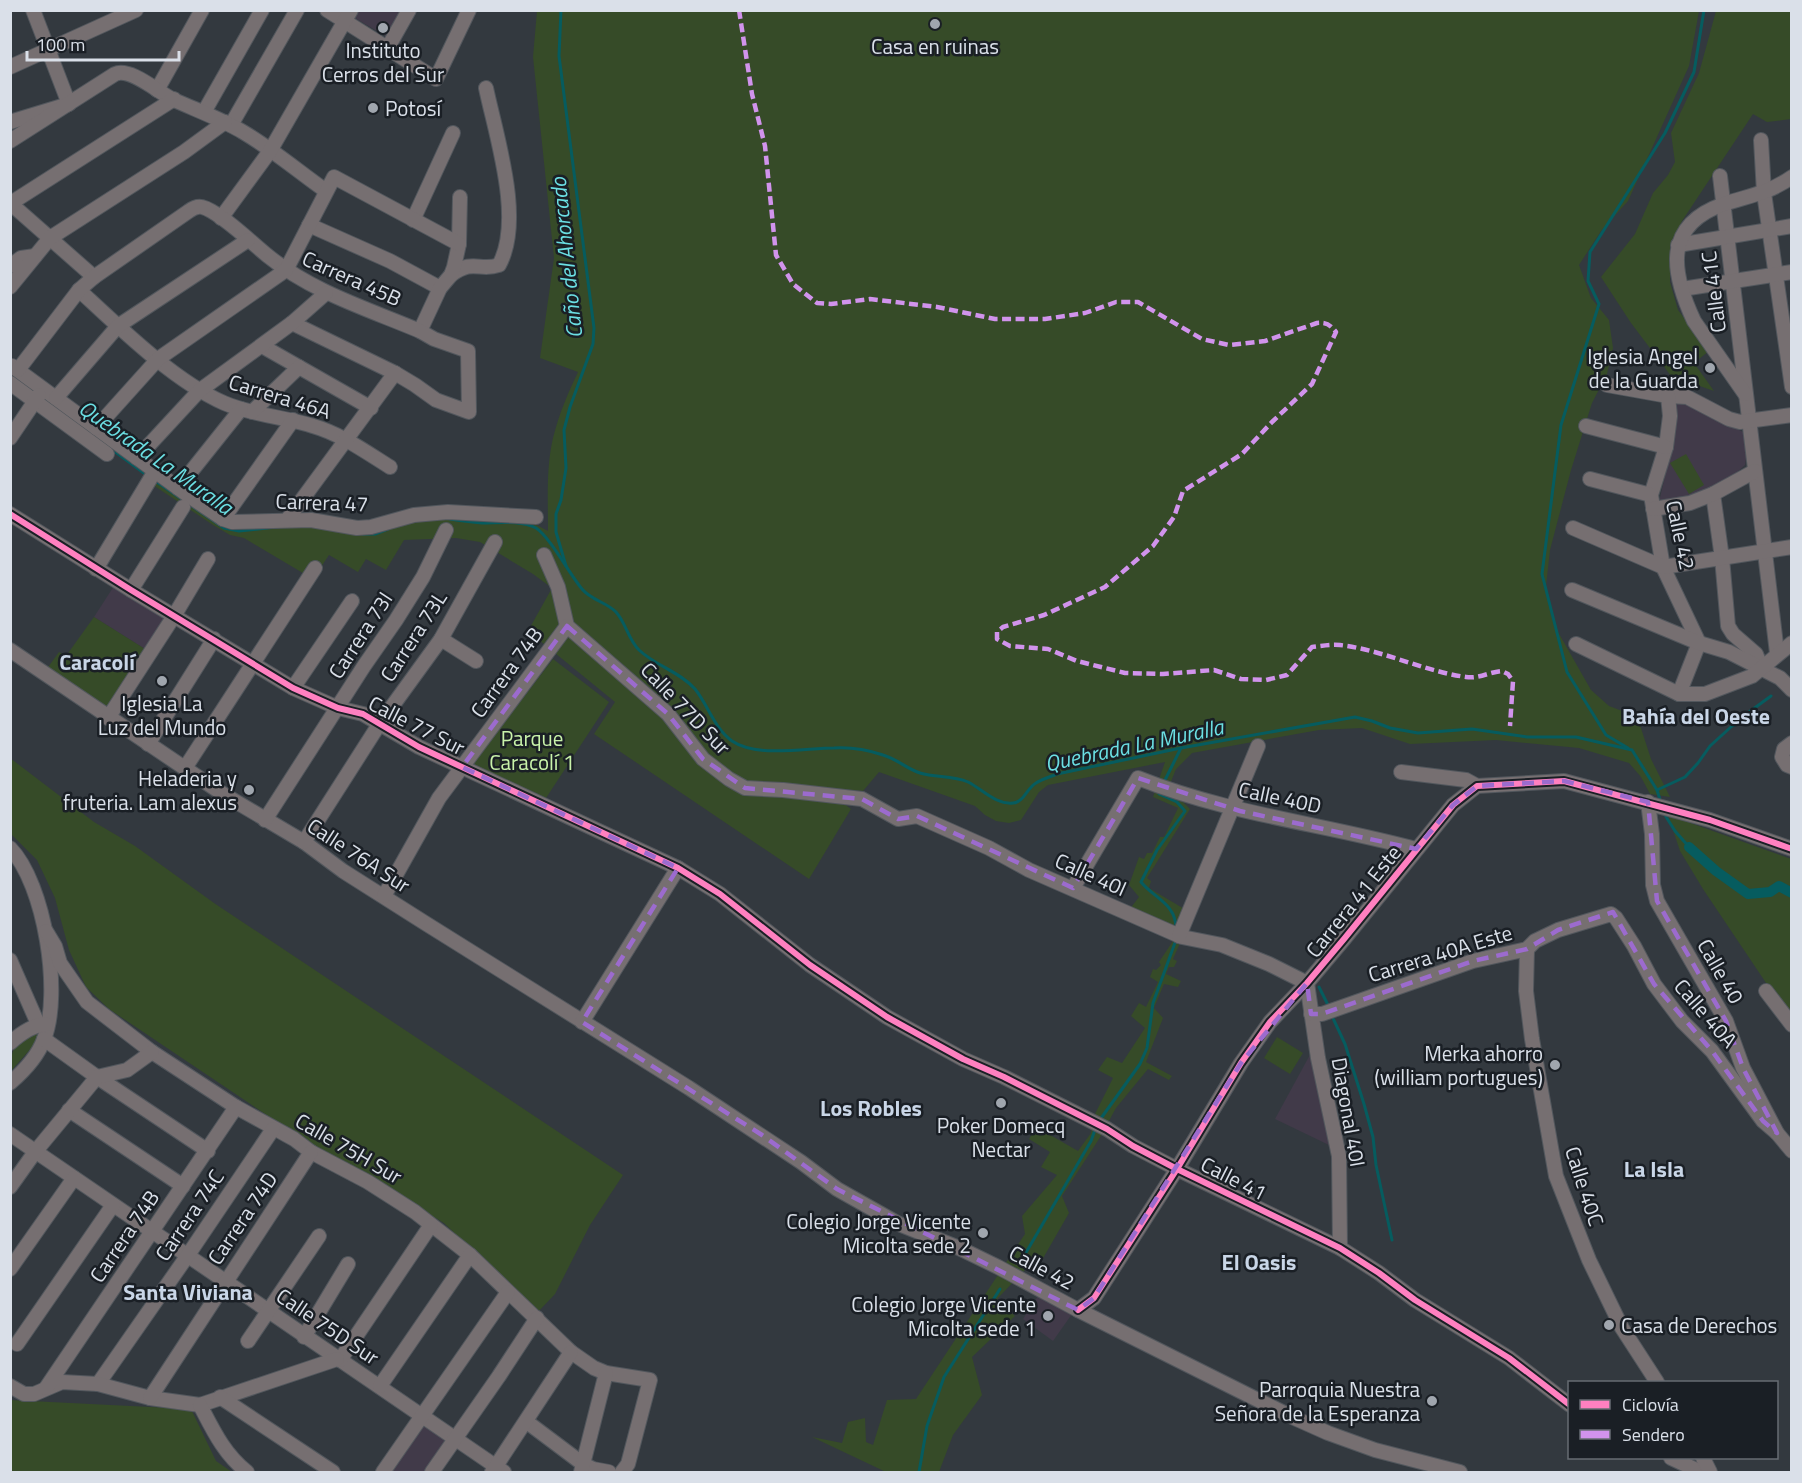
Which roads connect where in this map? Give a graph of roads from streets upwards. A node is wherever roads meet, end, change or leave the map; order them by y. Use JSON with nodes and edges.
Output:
{"nodes":[{"id":1,"x":33,"y":10,"type":"edge"},
{"id":2,"x":136,"y":10,"type":"edge"},
{"id":3,"x":202,"y":10,"type":"edge"},
{"id":4,"x":262,"y":10,"type":"edge"},
{"id":5,"x":297,"y":10,"type":"edge"},
{"id":6,"x":327,"y":10,"type":"edge"},
{"id":7,"x":409,"y":10,"type":"edge"},
{"id":8,"x":469,"y":10,"type":"edge"},
{"id":9,"x":348,"y":16,"type":"edge"},
{"id":10,"x":387,"y":49,"type":"junction"},
{"id":11,"x":48,"y":50,"type":"junction"},
{"id":12,"x":10,"y":67,"type":"edge"},
{"id":13,"x":486,"y":88,"type":"dead end"},
{"id":14,"x":157,"y":90,"type":"junction"},
{"id":15,"x":174,"y":99,"type":"junction"},
{"id":16,"x":69,"y":104,"type":"junction"},
{"id":17,"x":204,"y":112,"type":"junction"},
{"id":18,"x":10,"y":122,"type":"edge"},
{"id":19,"x":228,"y":124,"type":"junction"},
{"id":20,"x":453,"y":133,"type":"dead end"},
{"id":21,"x":1761,"y":140,"type":"dead end"},
{"id":22,"x":10,"y":141,"type":"edge"},
{"id":23,"x":270,"y":151,"type":"junction"},
{"id":24,"x":1720,"y":176,"type":"dead end"},
{"id":25,"x":1791,"y":177,"type":"edge"},
{"id":26,"x":326,"y":191,"type":"junction"},
{"id":27,"x":1764,"y":193,"type":"junction"},
{"id":28,"x":460,"y":197,"type":"dead end"},
{"id":29,"x":11,"y":203,"type":"edge"},
{"id":30,"x":1723,"y":204,"type":"junction"},
{"id":31,"x":221,"y":218,"type":"junction"},
{"id":32,"x":413,"y":219,"type":"junction"},
{"id":33,"x":309,"y":225,"type":"junction"},
{"id":34,"x":1791,"y":226,"type":"edge"},
{"id":35,"x":1769,"y":229,"type":"junction"},
{"id":36,"x":1728,"y":236,"type":"junction"},
{"id":37,"x":50,"y":238,"type":"junction"},
{"id":38,"x":248,"y":240,"type":"junction"},
{"id":39,"x":459,"y":244,"type":"junction"},
{"id":40,"x":1678,"y":245,"type":"junction"},
{"id":41,"x":35,"y":256,"type":"junction"},
{"id":42,"x":10,"y":266,"type":"edge"},
{"id":43,"x":286,"y":270,"type":"junction"},
{"id":44,"x":1791,"y":272,"type":"edge"},
{"id":45,"x":1776,"y":274,"type":"junction"},
{"id":46,"x":451,"y":275,"type":"junction"},
{"id":47,"x":94,"y":277,"type":"junction"},
{"id":48,"x":1733,"y":280,"type":"junction"},
{"id":49,"x":10,"y":287,"type":"edge"},
{"id":50,"x":440,"y":288,"type":"junction"},
{"id":51,"x":1682,"y":289,"type":"junction"},
{"id":52,"x":80,"y":290,"type":"junction"},
{"id":53,"x":326,"y":292,"type":"junction"},
{"id":54,"x":292,"y":323,"type":"junction"},
{"id":55,"x":118,"y":326,"type":"junction"},
{"id":56,"x":420,"y":331,"type":"junction"},
{"id":57,"x":262,"y":346,"type":"junction"},
{"id":58,"x":158,"y":359,"type":"junction"},
{"id":59,"x":299,"y":368,"type":"junction"},
{"id":60,"x":13,"y":373,"type":"edge"},
{"id":61,"x":394,"y":373,"type":"junction"},
{"id":62,"x":1607,"y":385,"type":"dead end"},
{"id":63,"x":1791,"y":387,"type":"edge"},
{"id":64,"x":199,"y":391,"type":"junction"},
{"id":65,"x":1745,"y":394,"type":"junction"},
{"id":66,"x":39,"y":395,"type":"junction"},
{"id":67,"x":1668,"y":396,"type":"junction"},
{"id":68,"x":56,"y":398,"type":"junction"},
{"id":69,"x":371,"y":408,"type":"junction"},
{"id":70,"x":247,"y":410,"type":"junction"},
{"id":71,"x":1791,"y":415,"type":"edge"},
{"id":72,"x":293,"y":420,"type":"junction"},
{"id":73,"x":1749,"y":422,"type":"junction"},
{"id":74,"x":1586,"y":426,"type":"dead end"},
{"id":75,"x":96,"y":428,"type":"junction"},
{"id":76,"x":10,"y":438,"type":"edge"},
{"id":77,"x":347,"y":440,"type":"junction"},
{"id":78,"x":107,"y":446,"type":"junction"},
{"id":79,"x":1666,"y":447,"type":"junction"},
{"id":80,"x":137,"y":458,"type":"junction"},
{"id":81,"x":390,"y":467,"type":"dead end"},
{"id":82,"x":1755,"y":471,"type":"junction"},
{"id":83,"x":152,"y":476,"type":"junction"},
{"id":84,"x":1590,"y":479,"type":"dead end"},
{"id":85,"x":178,"y":488,"type":"junction"},
{"id":86,"x":1713,"y":494,"type":"junction"},
{"id":87,"x":1652,"y":502,"type":"junction"},
{"id":88,"x":183,"y":507,"type":"dead end"},
{"id":89,"x":10,"y":514,"type":"edge"},
{"id":90,"x":536,"y":517,"type":"dead end"},
{"id":91,"x":223,"y":519,"type":"junction"},
{"id":92,"x":287,"y":519,"type":"junction"},
{"id":93,"x":1573,"y":528,"type":"dead end"},
{"id":94,"x":446,"y":530,"type":"dead end"},
{"id":95,"x":495,"y":542,"type":"dead end"},
{"id":96,"x":1791,"y":547,"type":"edge"},
{"id":97,"x":1766,"y":550,"type":"junction"},
{"id":98,"x":544,"y":555,"type":"dead end"},
{"id":99,"x":1722,"y":558,"type":"junction"},
{"id":100,"x":208,"y":559,"type":"dead end"},
{"id":101,"x":1663,"y":567,"type":"junction"},
{"id":102,"x":96,"y":568,"type":"junction"},
{"id":103,"x":315,"y":568,"type":"dead end"},
{"id":104,"x":131,"y":590,"type":"junction"},
{"id":105,"x":1572,"y":590,"type":"dead end"},
{"id":106,"x":352,"y":601,"type":"dead end"},
{"id":107,"x":174,"y":616,"type":"junction"},
{"id":108,"x":567,"y":626,"type":"junction"},
{"id":109,"x":214,"y":639,"type":"junction"},
{"id":110,"x":441,"y":639,"type":"junction"},
{"id":111,"x":1699,"y":643,"type":"junction"},
{"id":112,"x":1791,"y":643,"type":"edge"},
{"id":113,"x":1576,"y":644,"type":"dead end"},
{"id":114,"x":10,"y":650,"type":"edge"},
{"id":115,"x":1777,"y":653,"type":"junction"},
{"id":116,"x":476,"y":661,"type":"dead end"},
{"id":117,"x":253,"y":663,"type":"junction"},
{"id":118,"x":1762,"y":669,"type":"junction"},
{"id":119,"x":293,"y":688,"type":"junction"},
{"id":120,"x":1791,"y":690,"type":"edge"},
{"id":121,"x":1679,"y":694,"type":"junction"},
{"id":122,"x":338,"y":708,"type":"junction"},
{"id":123,"x":108,"y":718,"type":"junction"},
{"id":124,"x":380,"y":723,"type":"junction"},
{"id":125,"x":1791,"y":743,"type":"edge"},
{"id":126,"x":148,"y":744,"type":"junction"},
{"id":127,"x":1258,"y":746,"type":"dead end"},
{"id":128,"x":1787,"y":762,"type":"edge"},
{"id":129,"x":462,"y":767,"type":"junction"},
{"id":130,"x":185,"y":768,"type":"junction"},
{"id":131,"x":1401,"y":772,"type":"dead end"},
{"id":132,"x":1477,"y":786,"type":"junction"},
{"id":133,"x":862,"y":799,"type":"joint"},
{"id":134,"x":1651,"y":803,"type":"junction"},
{"id":135,"x":1231,"y":808,"type":"junction"},
{"id":136,"x":265,"y":820,"type":"junction"},
{"id":137,"x":304,"y":842,"type":"junction"},
{"id":138,"x":10,"y":848,"type":"edge"},
{"id":139,"x":1416,"y":849,"type":"junction"},
{"id":140,"x":1791,"y":849,"type":"edge"},
{"id":141,"x":678,"y":868,"type":"junction"},
{"id":142,"x":1073,"y":888,"type":"junction"},
{"id":143,"x":384,"y":896,"type":"junction"},
{"id":144,"x":1611,"y":914,"type":"joint"},
{"id":145,"x":46,"y":930,"type":"junction"},
{"id":146,"x":1174,"y":933,"type":"junction"},
{"id":147,"x":781,"y":941,"type":"joint"},
{"id":148,"x":1527,"y":948,"type":"junction"},
{"id":149,"x":10,"y":960,"type":"edge"},
{"id":150,"x":1307,"y":984,"type":"junction"},
{"id":151,"x":1766,"y":991,"type":"dead end"},
{"id":152,"x":1316,"y":1014,"type":"junction"},
{"id":153,"x":582,"y":1022,"type":"junction"},
{"id":154,"x":43,"y":1024,"type":"junction"},
{"id":155,"x":1791,"y":1025,"type":"edge"},
{"id":156,"x":44,"y":1039,"type":"junction"},
{"id":157,"x":10,"y":1043,"type":"edge"},
{"id":158,"x":152,"y":1052,"type":"junction"},
{"id":159,"x":97,"y":1077,"type":"junction"},
{"id":160,"x":10,"y":1083,"type":"edge"},
{"id":161,"x":689,"y":1088,"type":"joint"},
{"id":162,"x":236,"y":1107,"type":"junction"},
{"id":163,"x":69,"y":1110,"type":"junction"},
{"id":164,"x":273,"y":1129,"type":"junction"},
{"id":165,"x":1778,"y":1133,"type":"junction"},
{"id":166,"x":10,"y":1134,"type":"edge"},
{"id":167,"x":207,"y":1150,"type":"junction"},
{"id":168,"x":1791,"y":1151,"type":"edge"},
{"id":169,"x":35,"y":1152,"type":"junction"},
{"id":170,"x":312,"y":1152,"type":"junction"},
{"id":171,"x":1177,"y":1169,"type":"junction"},
{"id":172,"x":74,"y":1178,"type":"junction"},
{"id":173,"x":183,"y":1186,"type":"junction"},
{"id":174,"x":10,"y":1187,"type":"edge"},
{"id":175,"x":113,"y":1205,"type":"junction"},
{"id":176,"x":431,"y":1225,"type":"junction"},
{"id":177,"x":152,"y":1232,"type":"junction"},
{"id":178,"x":319,"y":1236,"type":"dead end"},
{"id":179,"x":1340,"y":1248,"type":"junction"},
{"id":180,"x":188,"y":1255,"type":"junction"},
{"id":181,"x":470,"y":1255,"type":"junction"},
{"id":182,"x":348,"y":1264,"type":"dead end"},
{"id":183,"x":10,"y":1269,"type":"edge"},
{"id":184,"x":225,"y":1281,"type":"junction"},
{"id":185,"x":508,"y":1292,"type":"junction"},
{"id":186,"x":1078,"y":1310,"type":"junction"},
{"id":187,"x":268,"y":1311,"type":"junction"},
{"id":188,"x":537,"y":1318,"type":"junction"},
{"id":189,"x":304,"y":1337,"type":"junction"},
{"id":190,"x":248,"y":1341,"type":"dead end"},
{"id":191,"x":17,"y":1344,"type":"dead end"},
{"id":192,"x":571,"y":1352,"type":"junction"},
{"id":193,"x":338,"y":1360,"type":"junction"},
{"id":194,"x":606,"y":1374,"type":"junction"},
{"id":195,"x":1656,"y":1381,"type":"edge"},
{"id":196,"x":98,"y":1384,"type":"junction"},
{"id":197,"x":10,"y":1386,"type":"edge"},
{"id":198,"x":380,"y":1386,"type":"junction"},
{"id":199,"x":46,"y":1388,"type":"junction"},
{"id":200,"x":220,"y":1397,"type":"junction"},
{"id":201,"x":150,"y":1398,"type":"junction"},
{"id":202,"x":1568,"y":1404,"type":"edge"},
{"id":203,"x":200,"y":1405,"type":"junction"},
{"id":204,"x":421,"y":1417,"type":"junction"},
{"id":205,"x":527,"y":1422,"type":"junction"},
{"id":206,"x":455,"y":1438,"type":"junction"},
{"id":207,"x":1673,"y":1459,"type":"edge"},
{"id":208,"x":1703,"y":1459,"type":"edge"},
{"id":209,"x":582,"y":1468,"type":"edge"},
{"id":210,"x":497,"y":1471,"type":"edge"},
{"id":211,"x":247,"y":1473,"type":"edge"},
{"id":212,"x":333,"y":1473,"type":"edge"},
{"id":213,"x":383,"y":1473,"type":"edge"},
{"id":214,"x":432,"y":1473,"type":"edge"},
{"id":215,"x":609,"y":1473,"type":"edge"},
{"id":216,"x":622,"y":1473,"type":"edge"},
{"id":217,"x":1460,"y":1473,"type":"edge"},
{"id":218,"x":1701,"y":1473,"type":"edge"},
{"id":219,"x":1710,"y":1473,"type":"edge"}],
"edges":[{"from":1,"to":11,"type":"street"},
{"from":2,"to":11,"type":"street"},
{"from":3,"to":14,"type":"street"},
{"from":4,"to":17,"type":"street"},
{"from":5,"to":19,"type":"street"},
{"from":6,"to":9,"type":"street"},
{"from":7,"to":10,"type":"street"},
{"from":8,"to":10,"type":"street"},
{"from":9,"to":10,"type":"street"},
{"from":9,"to":23,"type":"street"},
{"from":11,"to":12,"type":"street"},
{"from":11,"to":16,"type":"street"},
{"from":13,"to":46,"type":"street"},
{"from":14,"to":15,"type":"street"},
{"from":14,"to":16,"type":"street"},
{"from":15,"to":17,"type":"street"},
{"from":15,"to":29,"type":"street"},
{"from":16,"to":18,"type":"street"},
{"from":16,"to":22,"type":"street"},
{"from":17,"to":19,"type":"street"},
{"from":19,"to":23,"type":"street"},
{"from":19,"to":37,"type":"street"},
{"from":20,"to":32,"type":"street"},
{"from":21,"to":27,"type":"street"},
{"from":23,"to":26,"type":"street"},
{"from":23,"to":31,"type":"street"},
{"from":24,"to":30,"type":"street","name":"Calle 41C"},
{"from":25,"to":27,"type":"street"},
{"from":26,"to":32,"type":"street"},
{"from":26,"to":33,"type":"street"},
{"from":27,"to":30,"type":"street"},
{"from":27,"to":35,"type":"street"},
{"from":28,"to":39,"type":"street"},
{"from":29,"to":37,"type":"street"},
{"from":30,"to":36,"type":"street","name":"Calle 41C"},
{"from":30,"to":40,"type":"street"},
{"from":31,"to":38,"type":"street","name":"Carrera 45B"},
{"from":31,"to":47,"type":"street","name":"Carrera 45B"},
{"from":32,"to":39,"type":"street"},
{"from":33,"to":43,"type":"street"},
{"from":33,"to":50,"type":"street"},
{"from":34,"to":35,"type":"street"},
{"from":35,"to":36,"type":"street"},
{"from":35,"to":45,"type":"street"},
{"from":36,"to":40,"type":"street"},
{"from":36,"to":48,"type":"street","name":"Calle 41C"},
{"from":37,"to":41,"type":"street"},
{"from":37,"to":47,"type":"street"},
{"from":38,"to":43,"type":"street","name":"Carrera 45B"},
{"from":38,"to":55,"type":"street"},
{"from":39,"to":46,"type":"street"},
{"from":40,"to":51,"type":"street"},
{"from":41,"to":42,"type":"street"},
{"from":41,"to":49,"type":"street"},
{"from":43,"to":53,"type":"street","name":"Carrera 45B"},
{"from":43,"to":58,"type":"street"},
{"from":44,"to":45,"type":"street"},
{"from":45,"to":48,"type":"street"},
{"from":45,"to":63,"type":"street"},
{"from":46,"to":50,"type":"street"},
{"from":47,"to":52,"type":"street"},
{"from":48,"to":51,"type":"street"},
{"from":48,"to":65,"type":"street","name":"Calle 41C"},
{"from":50,"to":56,"type":"street"},
{"from":51,"to":65,"type":"street"},
{"from":52,"to":55,"type":"street","name":"Carrera 46A"},
{"from":52,"to":60,"type":"street"},
{"from":53,"to":54,"type":"street"},
{"from":53,"to":56,"type":"street","name":"Carrera 45B"},
{"from":54,"to":57,"type":"street"},
{"from":54,"to":61,"type":"street"},
{"from":55,"to":58,"type":"street","name":"Carrera 46A"},
{"from":55,"to":68,"type":"street"},
{"from":56,"to":61,"type":"street","name":"Carrera 45B"},
{"from":57,"to":59,"type":"street"},
{"from":57,"to":64,"type":"street"},
{"from":58,"to":64,"type":"street","name":"Carrera 46A"},
{"from":58,"to":75,"type":"street"},
{"from":59,"to":69,"type":"street"},
{"from":59,"to":70,"type":"street"},
{"from":60,"to":66,"type":"street"},
{"from":61,"to":69,"type":"street"},
{"from":62,"to":67,"type":"street"},
{"from":64,"to":70,"type":"street","name":"Carrera 46A"},
{"from":64,"to":80,"type":"street"},
{"from":65,"to":73,"type":"street","name":"Calle 41C"},
{"from":66,"to":68,"type":"street"},
{"from":66,"to":76,"type":"street"},
{"from":66,"to":78,"type":"street"},
{"from":67,"to":73,"type":"street"},
{"from":67,"to":79,"type":"street","name":"Calle 42"},
{"from":68,"to":75,"type":"street"},
{"from":69,"to":77,"type":"street"},
{"from":70,"to":72,"type":"street","name":"Carrera 46A"},
{"from":70,"to":85,"type":"street"},
{"from":71,"to":73,"type":"street"},
{"from":72,"to":77,"type":"street","name":"Carrera 46A"},
{"from":72,"to":91,"type":"street"},
{"from":73,"to":82,"type":"street","name":"Calle 41C"},
{"from":74,"to":79,"type":"street"},
{"from":75,"to":78,"type":"street"},
{"from":77,"to":81,"type":"street","name":"Carrera 46A"},
{"from":77,"to":92,"type":"street"},
{"from":78,"to":80,"type":"street"},
{"from":79,"to":87,"type":"street","name":"Calle 42"},
{"from":80,"to":83,"type":"street"},
{"from":82,"to":86,"type":"street"},
{"from":82,"to":97,"type":"street","name":"Calle 41C"},
{"from":83,"to":85,"type":"street"},
{"from":83,"to":102,"type":"street"},
{"from":84,"to":87,"type":"street"},
{"from":85,"to":91,"type":"street"},
{"from":86,"to":87,"type":"street"},
{"from":86,"to":99,"type":"street"},
{"from":87,"to":101,"type":"street","name":"Calle 42"},
{"from":88,"to":104,"type":"street"},
{"from":89,"to":102,"type":"street","name":"Calle 77 Sur"},
{"from":90,"to":92,"type":"street","name":"Carrera 47"},
{"from":91,"to":92,"type":"street","name":"Carrera 47"},
{"from":93,"to":101,"type":"street"},
{"from":94,"to":122,"type":"street","name":"Carrera 73I"},
{"from":95,"to":110,"type":"street","name":"Carrera 73L"},
{"from":96,"to":97,"type":"street"},
{"from":97,"to":99,"type":"street"},
{"from":97,"to":115,"type":"street","name":"Calle 41C"},
{"from":98,"to":108,"type":"street"},
{"from":99,"to":101,"type":"street"},
{"from":99,"to":118,"type":"street"},
{"from":100,"to":107,"type":"street"},
{"from":101,"to":111,"type":"street","name":"Calle 42"},
{"from":102,"to":104,"type":"street","name":"Calle 77 Sur"},
{"from":103,"to":117,"type":"street"},
{"from":104,"to":107,"type":"street","name":"Calle 77 Sur"},
{"from":105,"to":111,"type":"street"},
{"from":106,"to":119,"type":"street"},
{"from":107,"to":109,"type":"street","name":"Calle 77 Sur"},
{"from":107,"to":123,"type":"street"},
{"from":108,"to":129,"type":"street","name":"Carrera 74B"},
{"from":108,"to":133,"type":"street","name":"Calle 77D Sur"},
{"from":109,"to":117,"type":"street","name":"Calle 77 Sur"},
{"from":109,"to":126,"type":"street"},
{"from":110,"to":116,"type":"street"},
{"from":110,"to":124,"type":"street","name":"Carrera 73L"},
{"from":111,"to":118,"type":"street"},
{"from":111,"to":121,"type":"street"},
{"from":112,"to":115,"type":"street"},
{"from":113,"to":121,"type":"street"},
{"from":114,"to":123,"type":"street","name":"Calle 76A Sur"},
{"from":115,"to":118,"type":"street"},
{"from":117,"to":119,"type":"street","name":"Calle 77 Sur"},
{"from":117,"to":130,"type":"street"},
{"from":118,"to":120,"type":"street"},
{"from":118,"to":121,"type":"street"},
{"from":119,"to":122,"type":"street","name":"Calle 77 Sur"},
{"from":122,"to":124,"type":"street","name":"Calle 77 Sur"},
{"from":122,"to":136,"type":"street","name":"Carrera 73I"},
{"from":123,"to":126,"type":"street","name":"Calle 76A Sur"},
{"from":124,"to":129,"type":"street","name":"Calle 77 Sur"},
{"from":124,"to":137,"type":"street","name":"Carrera 73L"},
{"from":125,"to":128,"type":"street"},
{"from":126,"to":130,"type":"street","name":"Calle 76A Sur"},
{"from":127,"to":135,"type":"street"},
{"from":129,"to":141,"type":"street","name":"Calle 77 Sur"},
{"from":129,"to":143,"type":"street","name":"Carrera 74B"},
{"from":130,"to":136,"type":"street","name":"Calle 76A Sur"},
{"from":131,"to":132,"type":"street"},
{"from":132,"to":134,"type":"street"},
{"from":132,"to":139,"type":"street","name":"Carrera 41 Este"},
{"from":133,"to":142,"type":"street","name":"Calle 40I"},
{"from":134,"to":140,"type":"street"},
{"from":134,"to":165,"type":"street","name":"Calle 40"},
{"from":135,"to":139,"type":"street","name":"Calle 40D"},
{"from":135,"to":142,"type":"street","name":"Calle 40D"},
{"from":135,"to":146,"type":"street"},
{"from":136,"to":137,"type":"street","name":"Calle 76A Sur"},
{"from":137,"to":143,"type":"street","name":"Calle 76A Sur"},
{"from":138,"to":145,"type":"street"},
{"from":139,"to":150,"type":"street","name":"Carrera 41 Este"},
{"from":141,"to":147,"type":"street","name":"Calle 77 Sur"},
{"from":141,"to":153,"type":"street"},
{"from":142,"to":146,"type":"street","name":"Calle 40I"},
{"from":143,"to":153,"type":"street","name":"Calle 76A Sur"},
{"from":144,"to":148,"type":"street","name":"Carrera 40A Este"},
{"from":144,"to":165,"type":"street","name":"Calle 40A"},
{"from":145,"to":154,"type":"street"},
{"from":145,"to":158,"type":"street","name":"Calle 75H Sur"},
{"from":146,"to":150,"type":"street","name":"Calle 40I"},
{"from":147,"to":171,"type":"street","name":"Calle 41"},
{"from":148,"to":152,"type":"street","name":"Carrera 40A Este"},
{"from":148,"to":195,"type":"street","name":"Calle 40C"},
{"from":149,"to":154,"type":"street"},
{"from":150,"to":152,"type":"street","name":"Diagonal 40I"},
{"from":150,"to":171,"type":"street","name":"Carrera 41 Este"},
{"from":151,"to":155,"type":"street"},
{"from":152,"to":179,"type":"street","name":"Diagonal 40I"},
{"from":153,"to":161,"type":"street","name":"Calle 76A Sur"},
{"from":154,"to":156,"type":"street"},
{"from":154,"to":157,"type":"street"},
{"from":156,"to":159,"type":"street"},
{"from":156,"to":160,"type":"street"},
{"from":158,"to":159,"type":"street"},
{"from":158,"to":162,"type":"street","name":"Calle 75H Sur"},
{"from":159,"to":163,"type":"street"},
{"from":159,"to":167,"type":"street"},
{"from":161,"to":186,"type":"street","name":"Calle 42"},
{"from":162,"to":164,"type":"street","name":"Calle 75H Sur"},
{"from":162,"to":167,"type":"street","name":"Carrera 74B"},
{"from":163,"to":169,"type":"street"},
{"from":163,"to":173,"type":"street"},
{"from":164,"to":170,"type":"street","name":"Calle 75H Sur"},
{"from":164,"to":180,"type":"street","name":"Carrera 74C"},
{"from":165,"to":168,"type":"street","name":"Calle 40"},
{"from":166,"to":169,"type":"street","name":"Calle 75D Sur"},
{"from":167,"to":173,"type":"street","name":"Carrera 74B"},
{"from":169,"to":172,"type":"street","name":"Calle 75D Sur"},
{"from":169,"to":174,"type":"street"},
{"from":170,"to":176,"type":"street","name":"Calle 75H Sur"},
{"from":170,"to":184,"type":"street","name":"Carrera 74D"},
{"from":171,"to":179,"type":"street","name":"Calle 41"},
{"from":171,"to":186,"type":"street","name":"Carrera 41 Este"},
{"from":172,"to":175,"type":"street","name":"Calle 75D Sur"},
{"from":172,"to":183,"type":"street"},
{"from":173,"to":177,"type":"street","name":"Carrera 74B"},
{"from":175,"to":177,"type":"street","name":"Calle 75D Sur"},
{"from":175,"to":191,"type":"street"},
{"from":176,"to":181,"type":"street","name":"Calle 75H Sur"},
{"from":176,"to":193,"type":"street"},
{"from":177,"to":180,"type":"street","name":"Calle 75D Sur"},
{"from":177,"to":199,"type":"street","name":"Carrera 74B"},
{"from":178,"to":187,"type":"street"},
{"from":179,"to":202,"type":"street","name":"Calle 41"},
{"from":180,"to":184,"type":"street","name":"Calle 75D Sur"},
{"from":180,"to":196,"type":"street","name":"Carrera 74C"},
{"from":181,"to":185,"type":"street","name":"Calle 75H Sur"},
{"from":181,"to":198,"type":"street"},
{"from":182,"to":189,"type":"street"},
{"from":184,"to":187,"type":"street","name":"Calle 75D Sur"},
{"from":184,"to":201,"type":"street","name":"Carrera 74D"},
{"from":185,"to":188,"type":"street","name":"Calle 75H Sur"},
{"from":185,"to":204,"type":"street"},
{"from":186,"to":217,"type":"street","name":"Calle 42"},
{"from":187,"to":189,"type":"street","name":"Calle 75D Sur"},
{"from":187,"to":190,"type":"street"},
{"from":188,"to":192,"type":"street","name":"Calle 75H Sur"},
{"from":188,"to":206,"type":"street"},
{"from":189,"to":193,"type":"street","name":"Calle 75D Sur"},
{"from":192,"to":194,"type":"street","name":"Calle 75H Sur"},
{"from":192,"to":205,"type":"street"},
{"from":193,"to":198,"type":"street","name":"Calle 75D Sur"},
{"from":193,"to":200,"type":"street"},
{"from":194,"to":209,"type":"street"},
{"from":194,"to":216,"type":"street","name":"Calle 75H Sur"},
{"from":196,"to":199,"type":"street"},
{"from":196,"to":201,"type":"street"},
{"from":197,"to":199,"type":"street"},
{"from":198,"to":204,"type":"street","name":"Calle 75D Sur"},
{"from":200,"to":203,"type":"street"},
{"from":200,"to":212,"type":"street"},
{"from":201,"to":203,"type":"street"},
{"from":203,"to":211,"type":"street"},
{"from":204,"to":206,"type":"street","name":"Calle 75D Sur"},
{"from":204,"to":213,"type":"street"},
{"from":205,"to":209,"type":"street"},
{"from":205,"to":210,"type":"street"},
{"from":206,"to":210,"type":"street","name":"Calle 75D Sur"},
{"from":206,"to":214,"type":"street"},
{"from":207,"to":218,"type":"street"},
{"from":208,"to":219,"type":"street"},
{"from":209,"to":215,"type":"street"}]}
